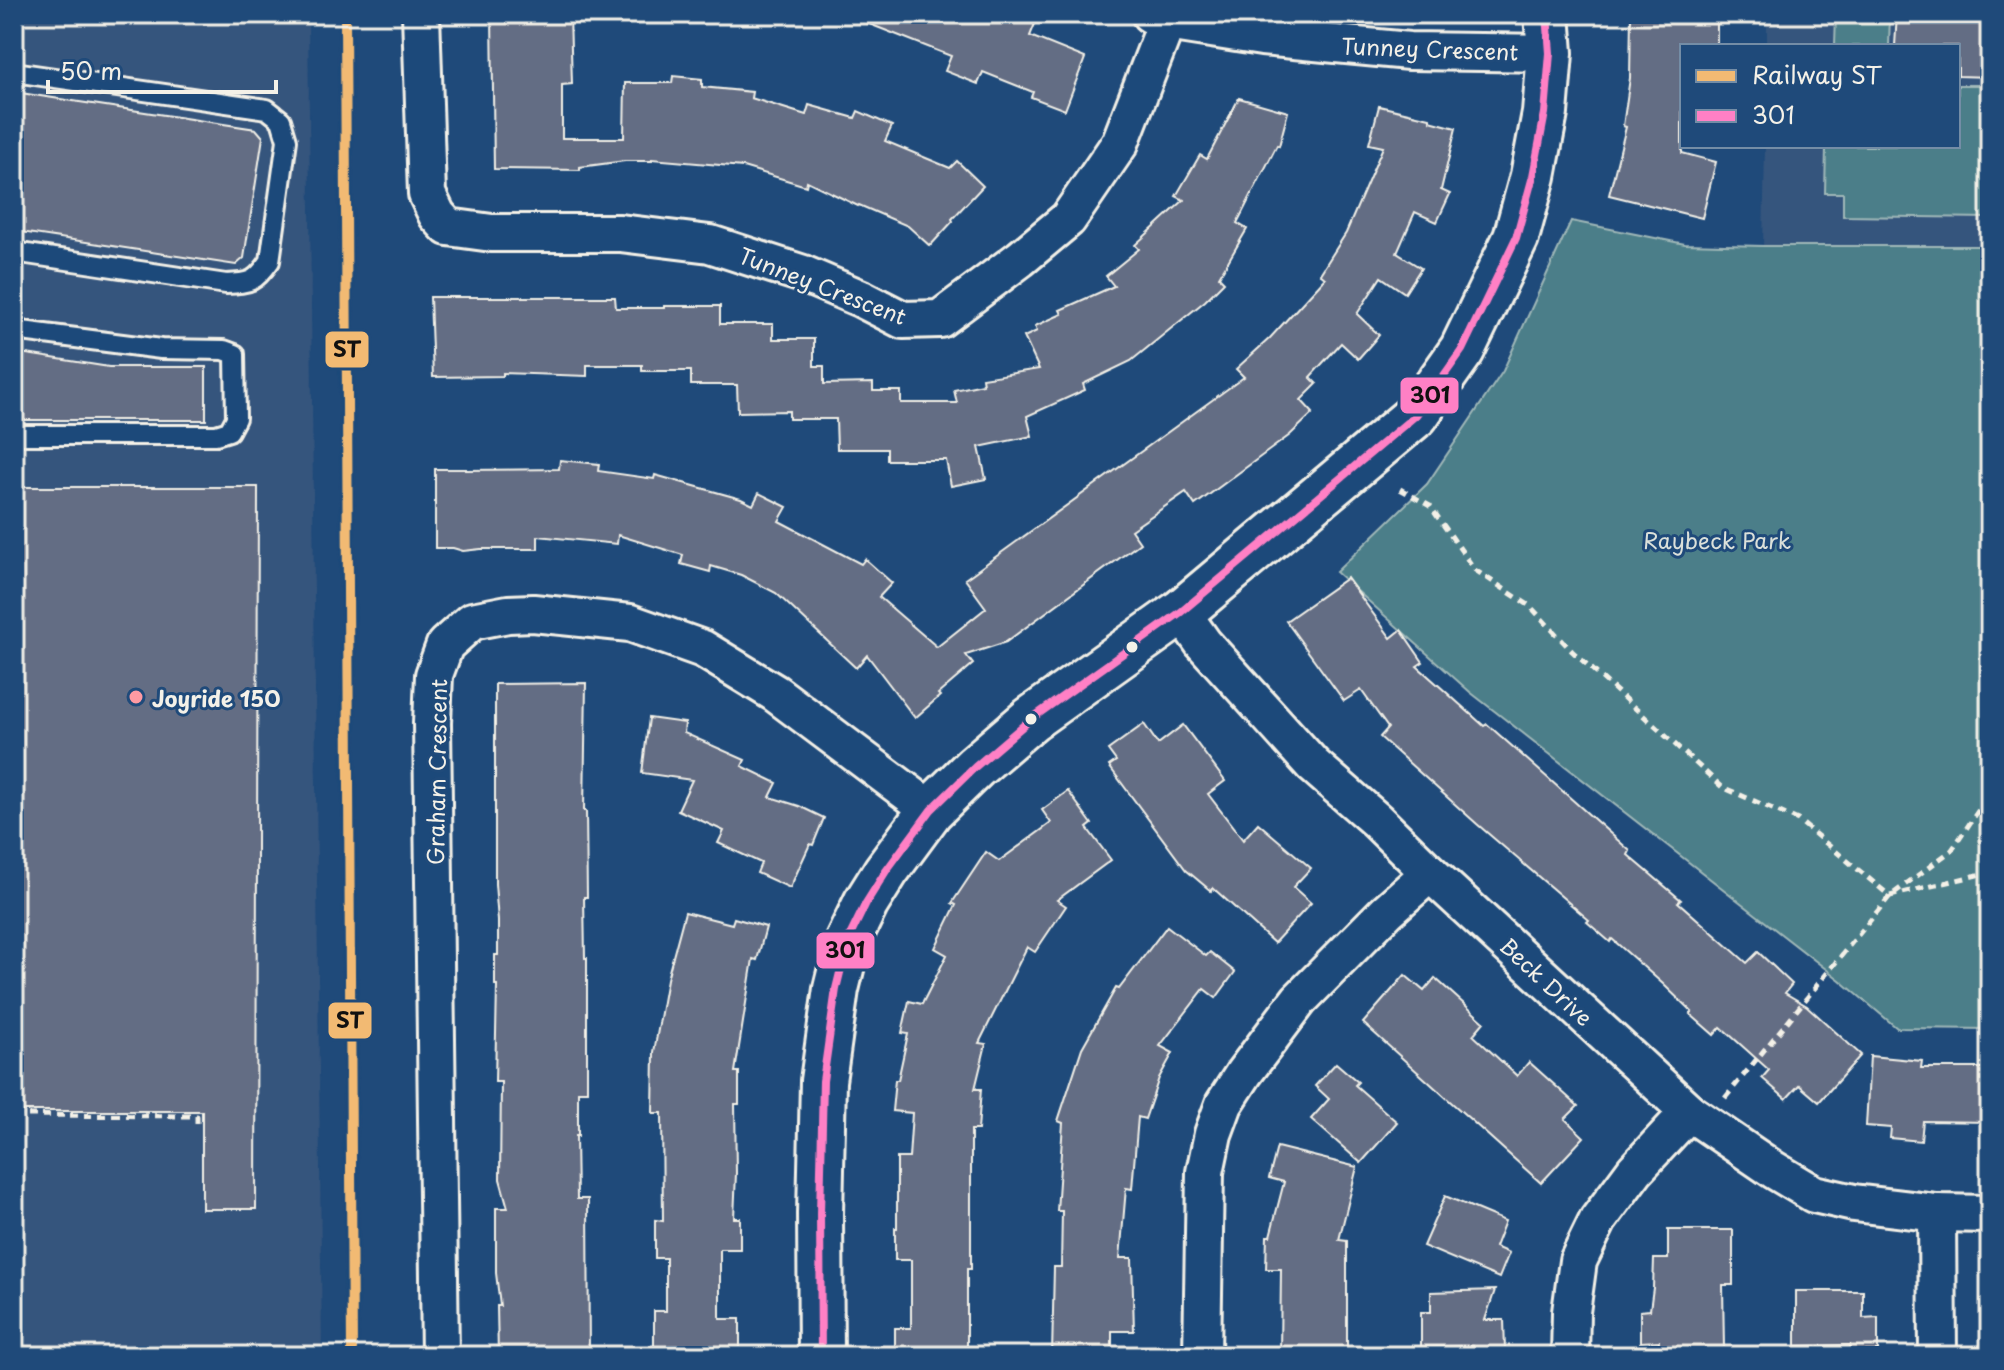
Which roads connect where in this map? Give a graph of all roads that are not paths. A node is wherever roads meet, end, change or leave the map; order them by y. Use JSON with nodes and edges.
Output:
{"nodes":[{"id":1,"x":421,"y":14,"type":"edge"},
{"id":2,"x":1159,"y":18,"type":"edge"},
{"id":3,"x":1548,"y":33,"type":"edge"},
{"id":4,"x":14,"y":72,"type":"edge"},
{"id":5,"x":14,"y":252,"type":"edge"},
{"id":6,"x":14,"y":330,"type":"edge"},
{"id":7,"x":14,"y":435,"type":"edge"},
{"id":8,"x":1181,"y":612,"type":"junction"},
{"id":9,"x":931,"y":810,"type":"junction"},
{"id":10,"x":1430,"y":873,"type":"junction"},
{"id":11,"x":1696,"y":1118,"type":"junction"},
{"id":12,"x":1937,"y":1213,"type":"junction"},
{"id":13,"x":1990,"y":1214,"type":"edge"},
{"id":14,"x":440,"y":1356,"type":"edge"},
{"id":15,"x":821,"y":1356,"type":"edge"},
{"id":16,"x":1202,"y":1356,"type":"edge"},
{"id":17,"x":1570,"y":1356,"type":"edge"},
{"id":18,"x":1938,"y":1356,"type":"edge"}],
"edges":[{"from":1,"to":2,"type":"street","name":"Tunney Crescent"},
{"from":2,"to":3,"type":"street","name":"Tunney Crescent"},
{"from":3,"to":8,"type":"street"},
{"from":4,"to":5,"type":"lane"},
{"from":6,"to":7,"type":"lane"},
{"from":8,"to":9,"type":"street"},
{"from":8,"to":10,"type":"street","name":"Beck Drive"},
{"from":9,"to":14,"type":"street","name":"Graham Crescent"},
{"from":9,"to":15,"type":"street"},
{"from":10,"to":11,"type":"street","name":"Beck Drive"},
{"from":10,"to":16,"type":"street"},
{"from":11,"to":12,"type":"street","name":"Beck Drive"},
{"from":11,"to":17,"type":"street"},
{"from":12,"to":13,"type":"street","name":"Beck Drive"},
{"from":12,"to":18,"type":"street"}]}
